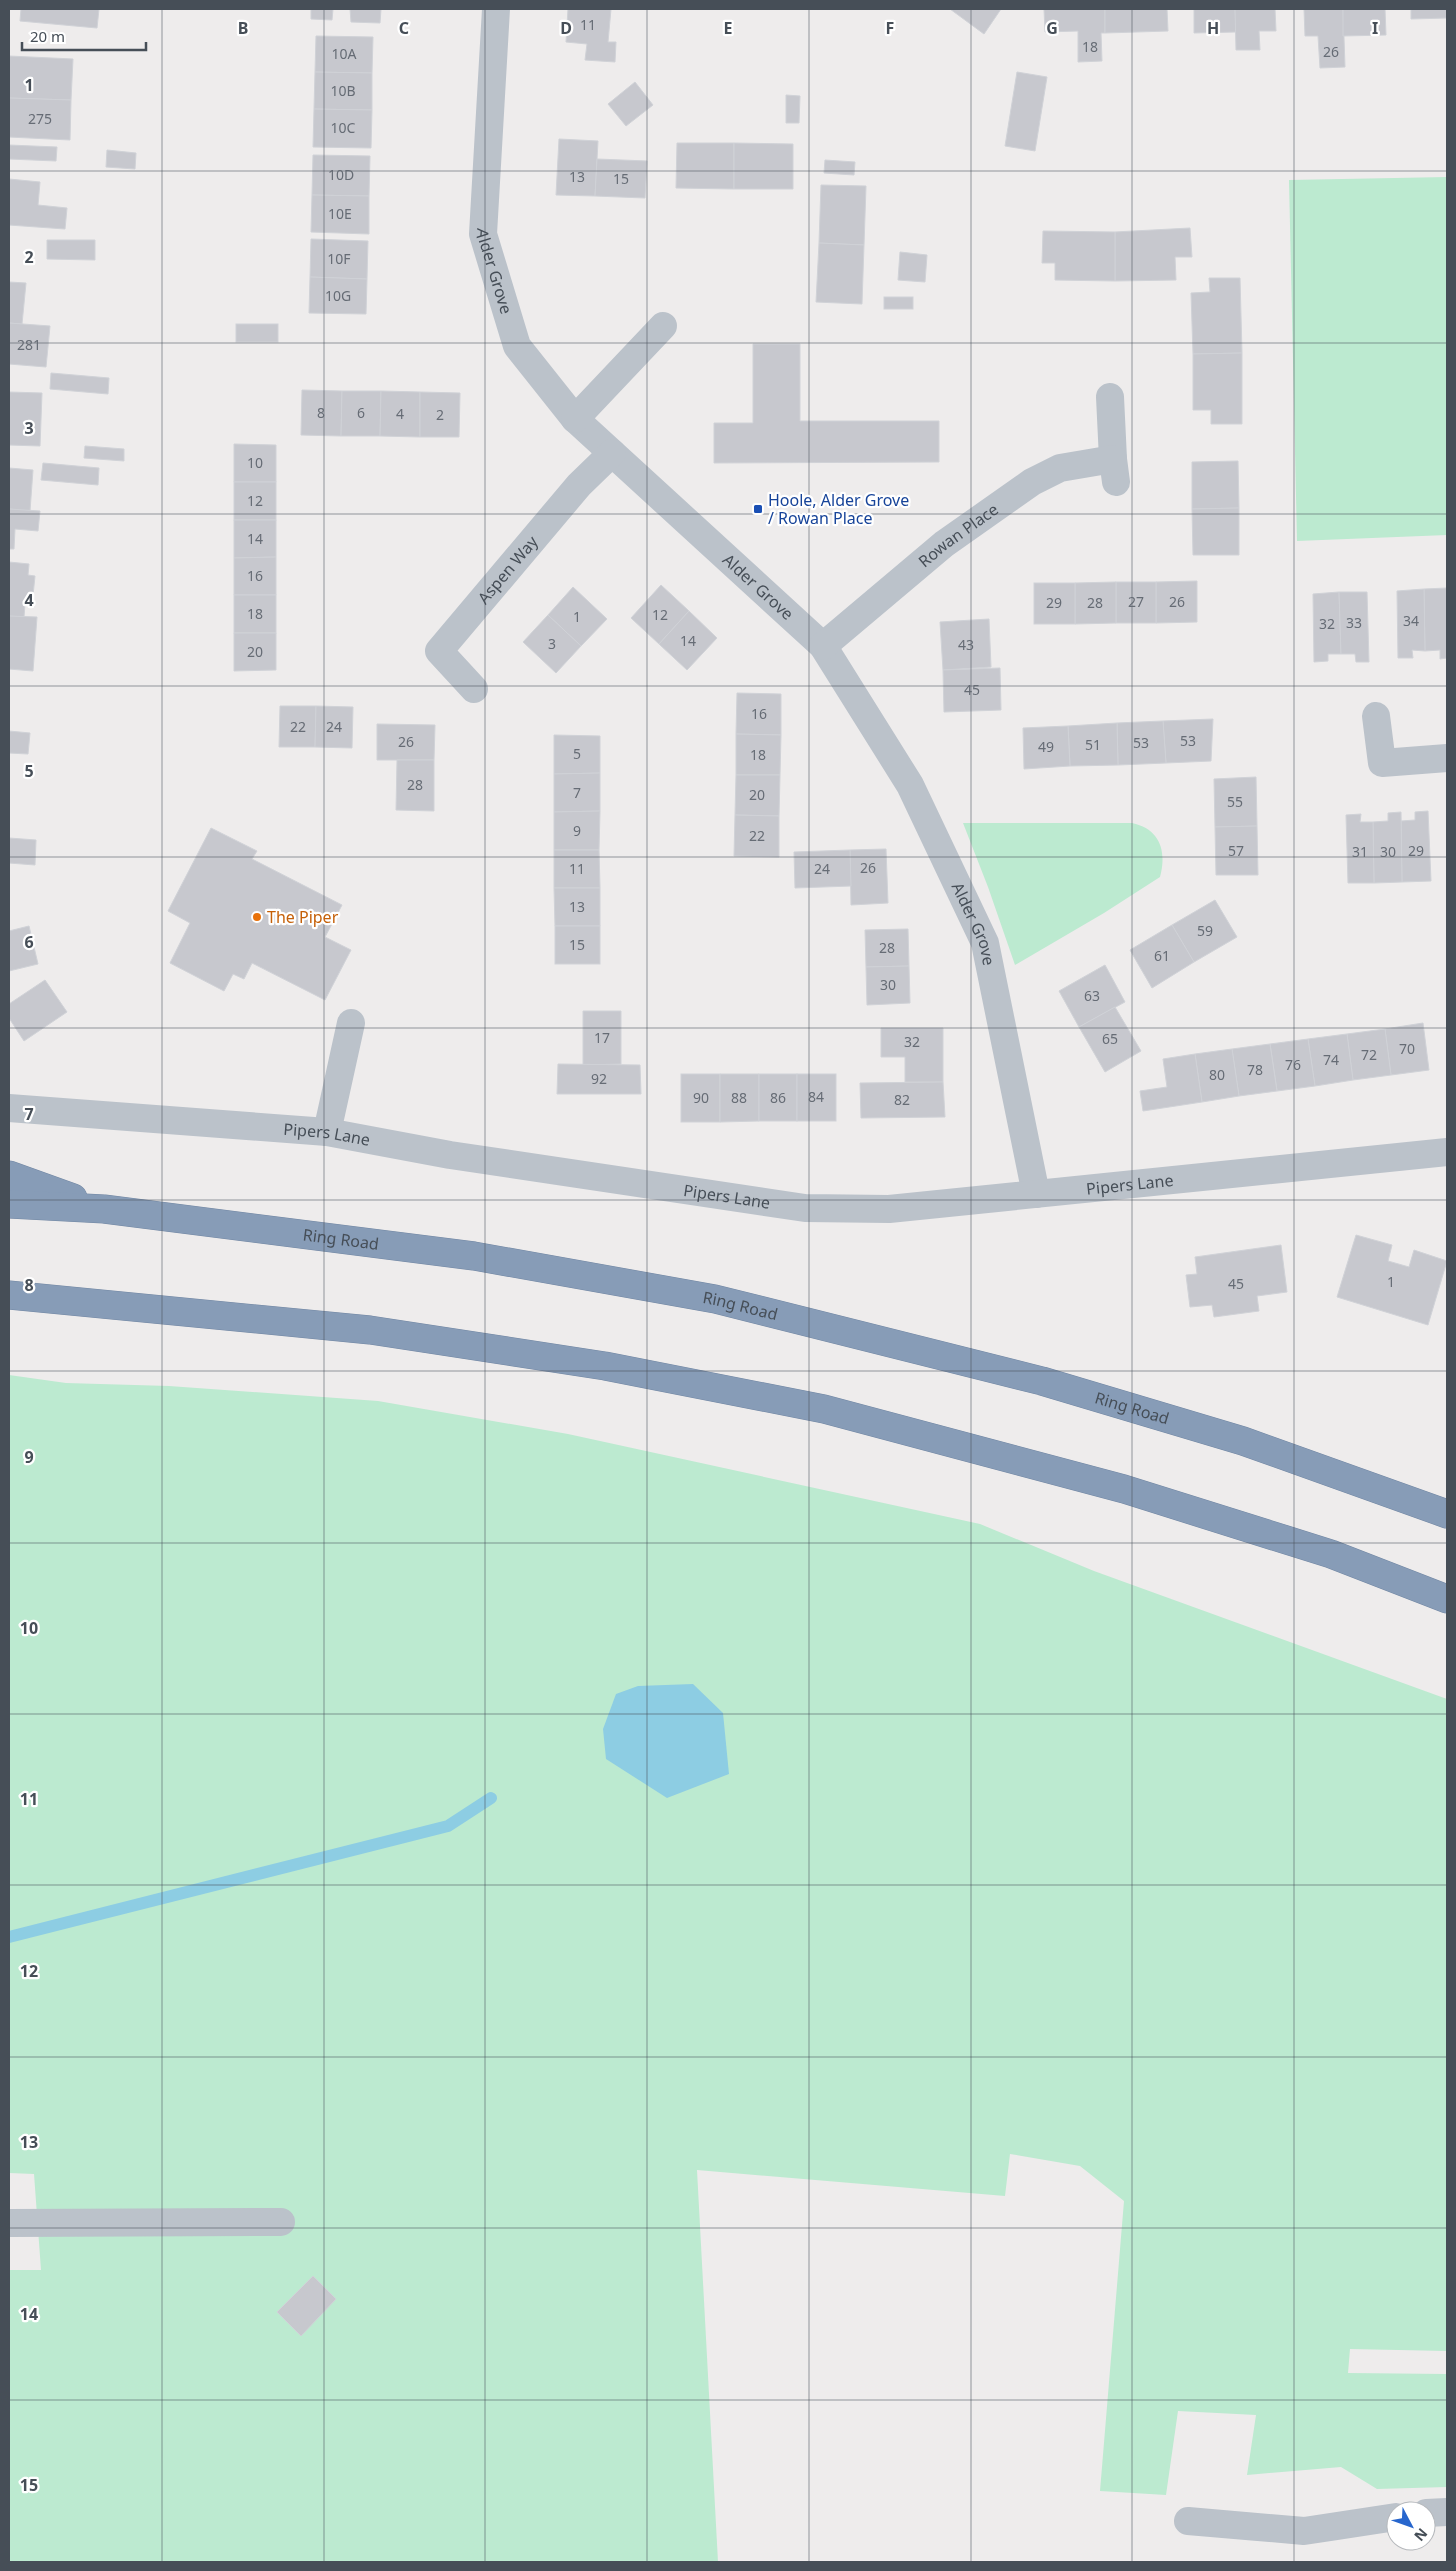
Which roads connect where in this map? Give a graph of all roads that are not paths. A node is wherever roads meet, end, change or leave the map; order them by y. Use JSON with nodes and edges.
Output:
{"nodes":[{"id":1,"x":496,"y":9,"type":"edge"},
{"id":2,"x":663,"y":326,"type":"dead end"},
{"id":3,"x":1110,"y":397,"type":"dead end"},
{"id":4,"x":575,"y":419,"type":"junction"},
{"id":5,"x":612,"y":453,"type":"junction"},
{"id":6,"x":823,"y":646,"type":"junction"},
{"id":7,"x":474,"y":689,"type":"dead end"},
{"id":8,"x":1376,"y":716,"type":"dead end"},
{"id":9,"x":1447,"y":758,"type":"edge"},
{"id":10,"x":351,"y":1023,"type":"dead end"},
{"id":11,"x":9,"y":1108,"type":"edge"},
{"id":12,"x":327,"y":1132,"type":"junction"},
{"id":13,"x":1447,"y":1152,"type":"edge"},
{"id":14,"x":9,"y":1175,"type":"edge"},
{"id":15,"x":1036,"y":1194,"type":"junction"},
{"id":16,"x":9,"y":1204,"type":"edge"},
{"id":17,"x":104,"y":1209,"type":"junction"},
{"id":18,"x":9,"y":1295,"type":"edge"},
{"id":19,"x":1447,"y":1514,"type":"edge"},
{"id":20,"x":1447,"y":1599,"type":"edge"},
{"id":21,"x":281,"y":2222,"type":"dead end"},
{"id":22,"x":9,"y":2223,"type":"edge"},
{"id":23,"x":1386,"y":2519,"type":"edge"},
{"id":24,"x":1188,"y":2521,"type":"dead end"}],
"edges":[{"from":1,"to":4,"type":"street","name":"Alder Grove"},
{"from":2,"to":4,"type":"street"},
{"from":3,"to":6,"type":"street","name":"Rowan Place"},
{"from":4,"to":5,"type":"street","name":"Alder Grove"},
{"from":5,"to":6,"type":"street","name":"Alder Grove"},
{"from":5,"to":7,"type":"street","name":"Aspen Way"},
{"from":6,"to":15,"type":"street","name":"Alder Grove"},
{"from":8,"to":9,"type":"street"},
{"from":10,"to":12,"type":"street"},
{"from":11,"to":12,"type":"street","name":"Pipers Lane"},
{"from":12,"to":15,"type":"street","name":"Pipers Lane"},
{"from":13,"to":15,"type":"street","name":"Pipers Lane"},
{"from":14,"to":17,"type":"highway"},
{"from":16,"to":17,"type":"highway","name":"Ring Road"},
{"from":17,"to":19,"type":"highway","name":"Ring Road"},
{"from":18,"to":20,"type":"highway"},
{"from":21,"to":22,"type":"street"},
{"from":23,"to":24,"type":"street"}]}
